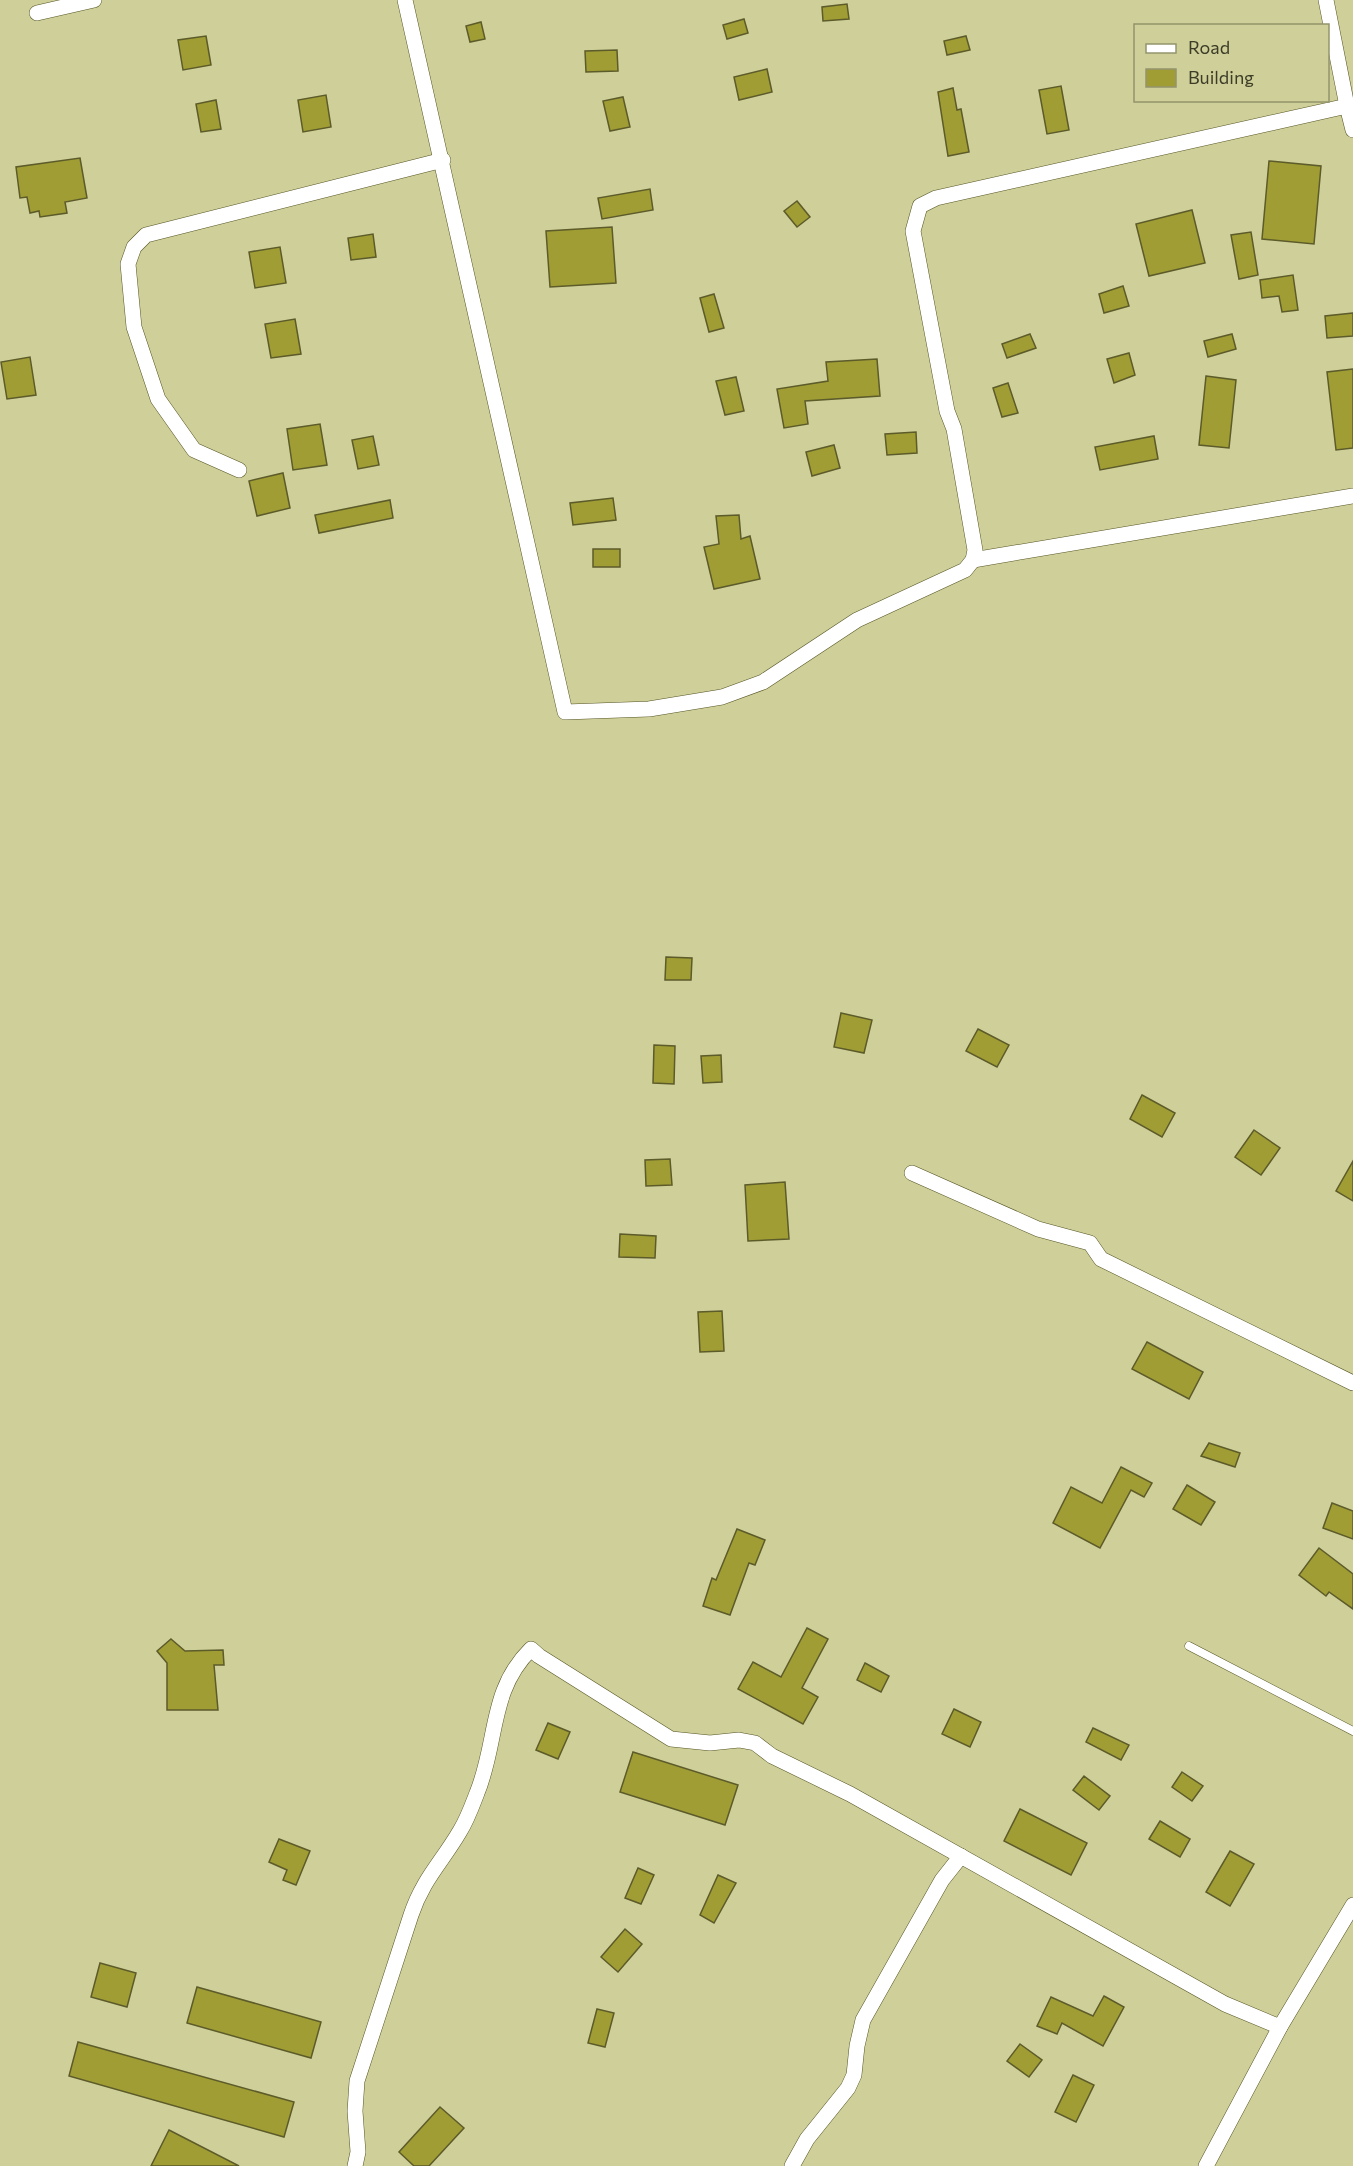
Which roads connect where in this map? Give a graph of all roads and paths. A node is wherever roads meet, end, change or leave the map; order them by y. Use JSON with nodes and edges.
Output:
{"nodes":[{"id":1,"x":94,"y":0,"type":"edge"},
{"id":2,"x":405,"y":0,"type":"edge"},
{"id":3,"x":1326,"y":0,"type":"edge"},
{"id":4,"x":37,"y":13,"type":"dead end"},
{"id":5,"x":1347,"y":106,"type":"junction"},
{"id":6,"x":1353,"y":130,"type":"edge"},
{"id":7,"x":442,"y":160,"type":"junction"},
{"id":8,"x":238,"y":470,"type":"dead end"},
{"id":9,"x":1353,"y":496,"type":"edge"},
{"id":10,"x":973,"y":560,"type":"junction"},
{"id":11,"x":912,"y":1173,"type":"dead end"},
{"id":12,"x":1353,"y":1383,"type":"edge"},
{"id":13,"x":1190,"y":1646,"type":"dead end"},
{"id":14,"x":1353,"y":1731,"type":"edge"},
{"id":15,"x":961,"y":1856,"type":"junction"},
{"id":16,"x":1353,"y":1905,"type":"edge"},
{"id":17,"x":1348,"y":1924,"type":"edge"},
{"id":18,"x":1280,"y":2027,"type":"junction"},
{"id":19,"x":355,"y":2166,"type":"edge"},
{"id":20,"x":792,"y":2166,"type":"edge"},
{"id":21,"x":1206,"y":2166,"type":"edge"}],
"edges":[{"from":1,"to":4,"type":"street"},
{"from":2,"to":7,"type":"street"},
{"from":3,"to":5,"type":"street"},
{"from":5,"to":6,"type":"street"},
{"from":5,"to":10,"type":"street"},
{"from":7,"to":8,"type":"street"},
{"from":7,"to":10,"type":"street"},
{"from":9,"to":10,"type":"street"},
{"from":11,"to":12,"type":"street"},
{"from":13,"to":14,"type":"lane"},
{"from":15,"to":18,"type":"street"},
{"from":15,"to":19,"type":"street"},
{"from":15,"to":20,"type":"street"},
{"from":16,"to":17,"type":"street"},
{"from":17,"to":18,"type":"street"},
{"from":18,"to":21,"type":"street"}]}
